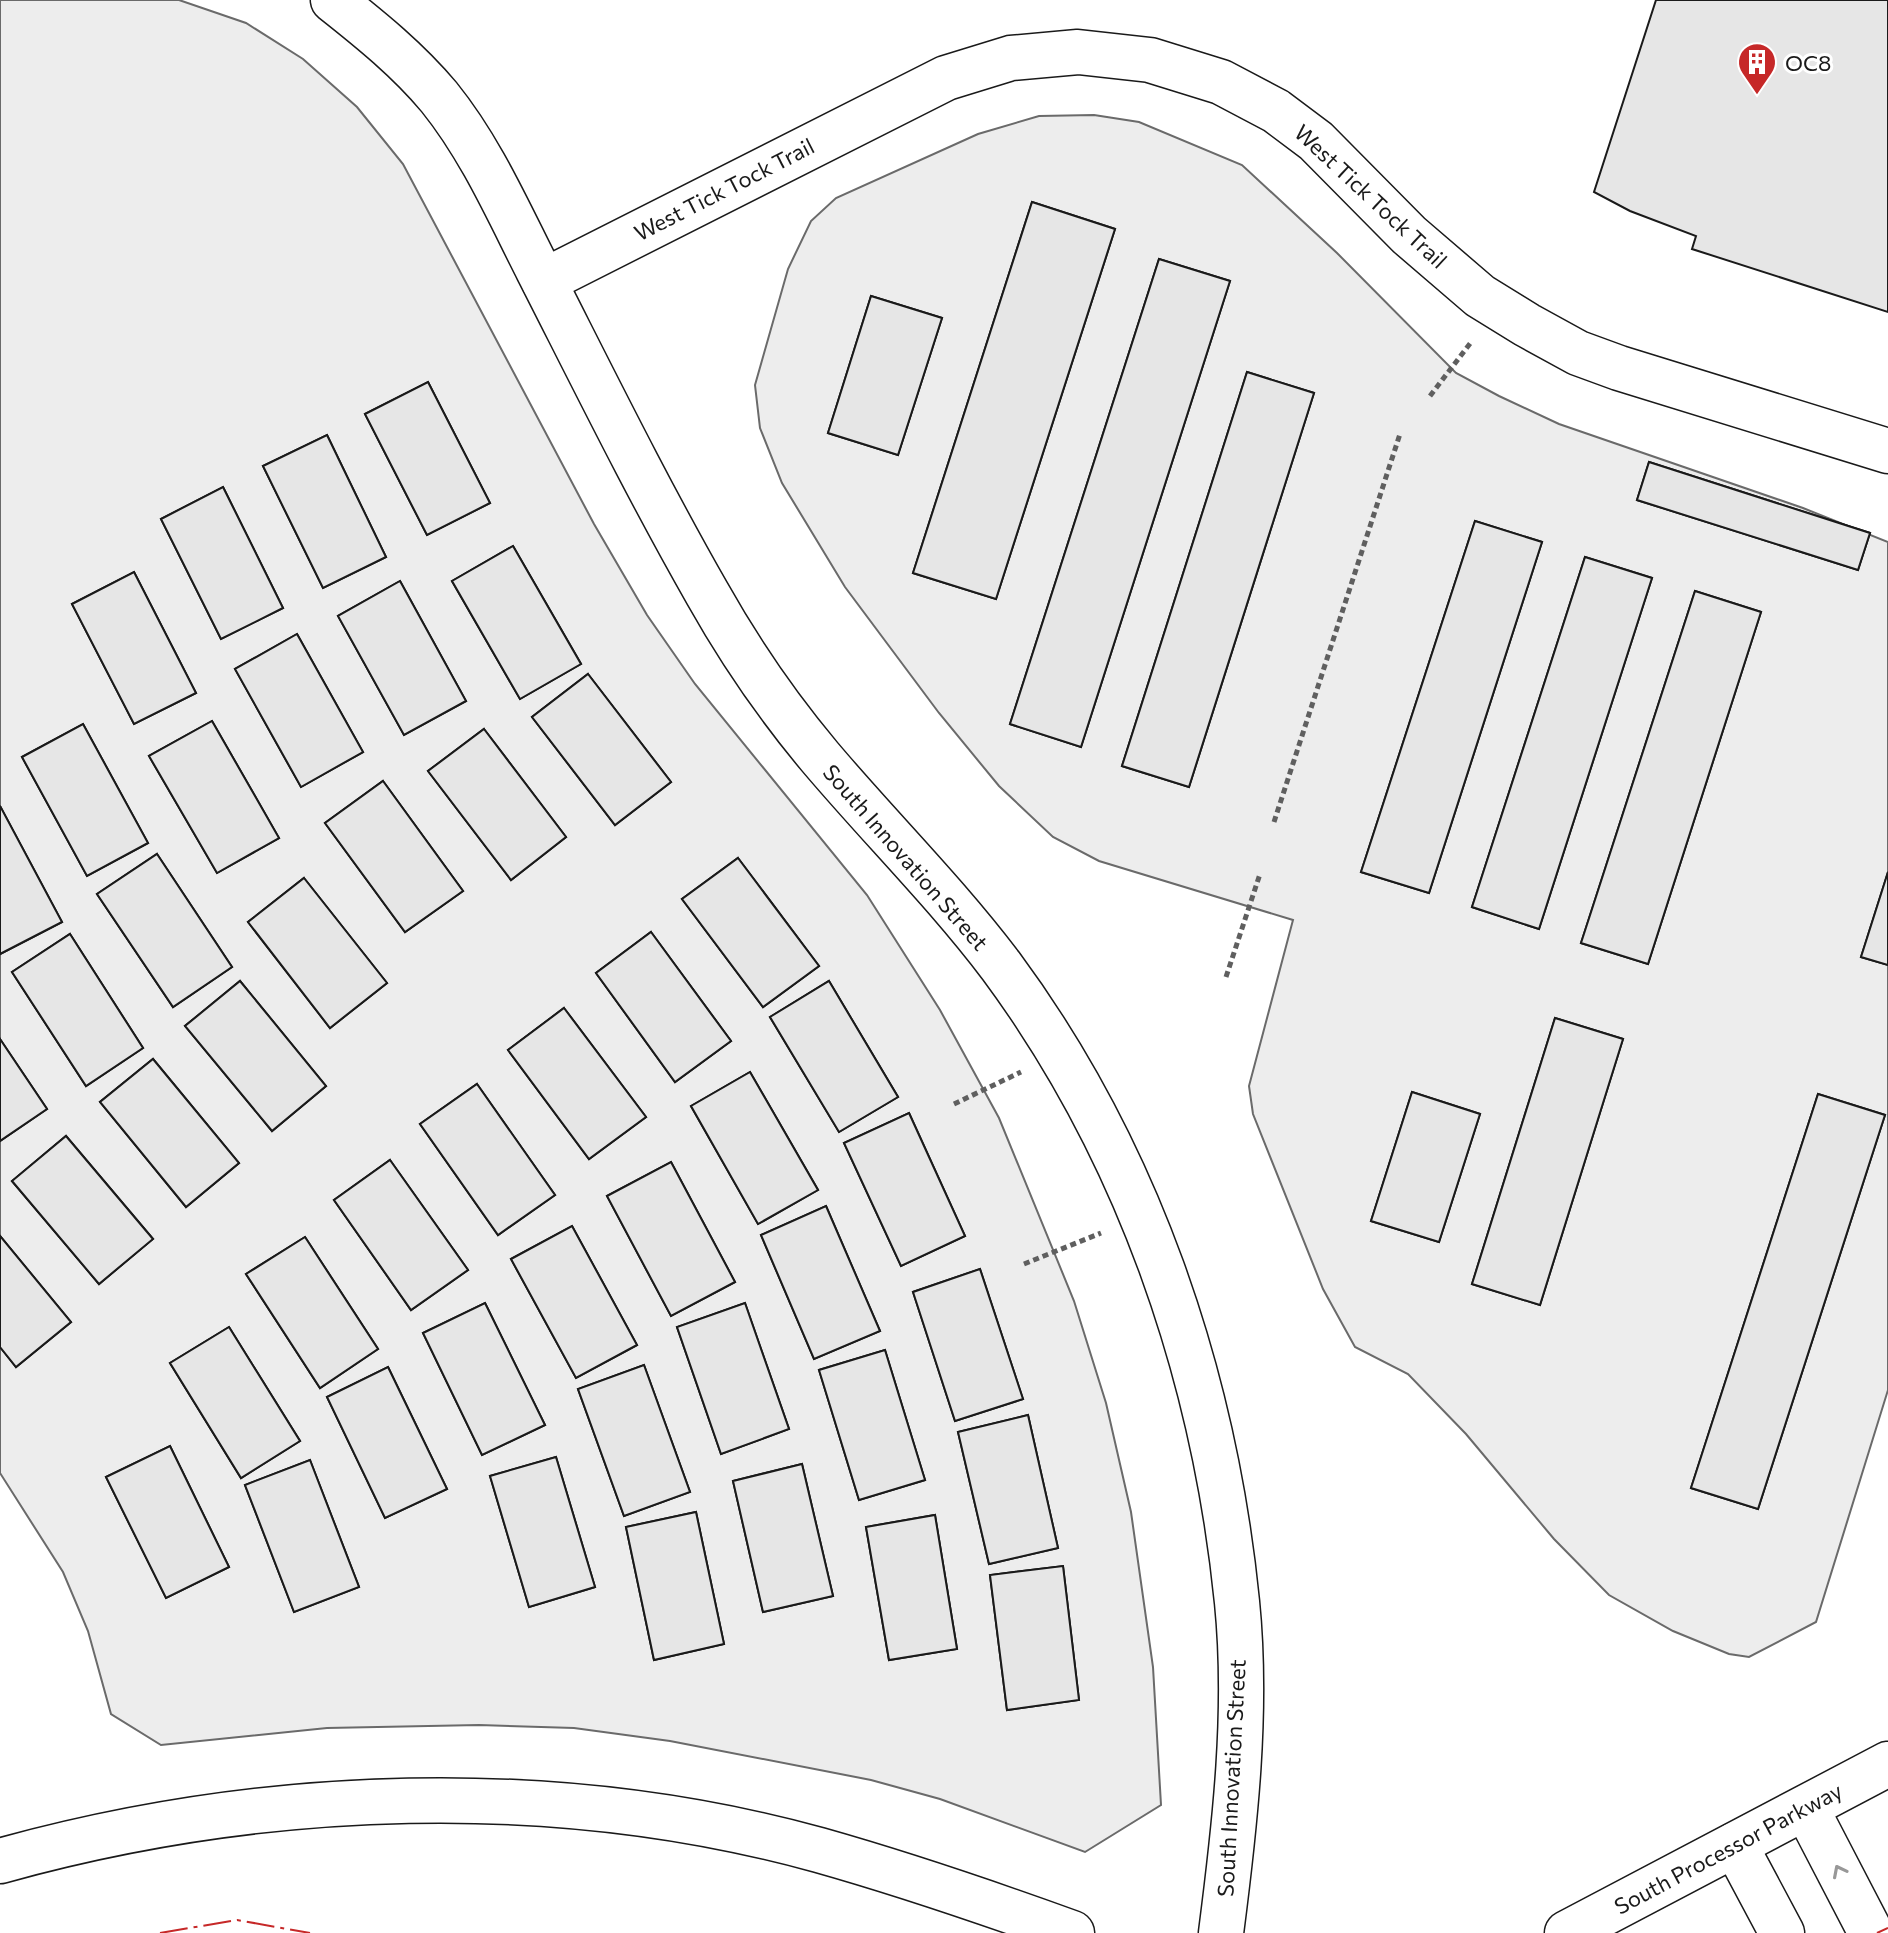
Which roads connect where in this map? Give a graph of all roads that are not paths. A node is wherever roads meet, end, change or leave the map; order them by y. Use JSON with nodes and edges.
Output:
{"nodes":[{"id":1,"x":333,"y":0,"type":"edge"},
{"id":2,"x":544,"y":281,"type":"junction"},
{"id":3,"x":1888,"y":451,"type":"edge"},
{"id":4,"x":1888,"y":1764,"type":"edge"},
{"id":5,"x":1806,"y":1808,"type":"junction"},
{"id":6,"x":1735,"y":1845,"type":"junction"},
{"id":7,"x":0,"y":1861,"type":"edge"},
{"id":8,"x":1072,"y":1933,"type":"edge"},
{"id":9,"x":1221,"y":1933,"type":"edge"},
{"id":10,"x":1567,"y":1933,"type":"edge"},
{"id":11,"x":1782,"y":1933,"type":"edge"},
{"id":12,"x":1871,"y":1933,"type":"edge"}],
"edges":[{"from":1,"to":2,"type":"street","name":"South Innovation Street"},
{"from":2,"to":3,"type":"street","name":"West Tick Tock Trail"},
{"from":2,"to":9,"type":"street","name":"South Innovation Street"},
{"from":4,"to":5,"type":"street","name":"South Processor Parkway"},
{"from":5,"to":6,"type":"street","name":"South Processor Parkway"},
{"from":12,"to":5,"type":"street","one_way":true},
{"from":6,"to":10,"type":"street","name":"South Processor Parkway"},
{"from":6,"to":11,"type":"street"},
{"from":7,"to":8,"type":"street"}]}
